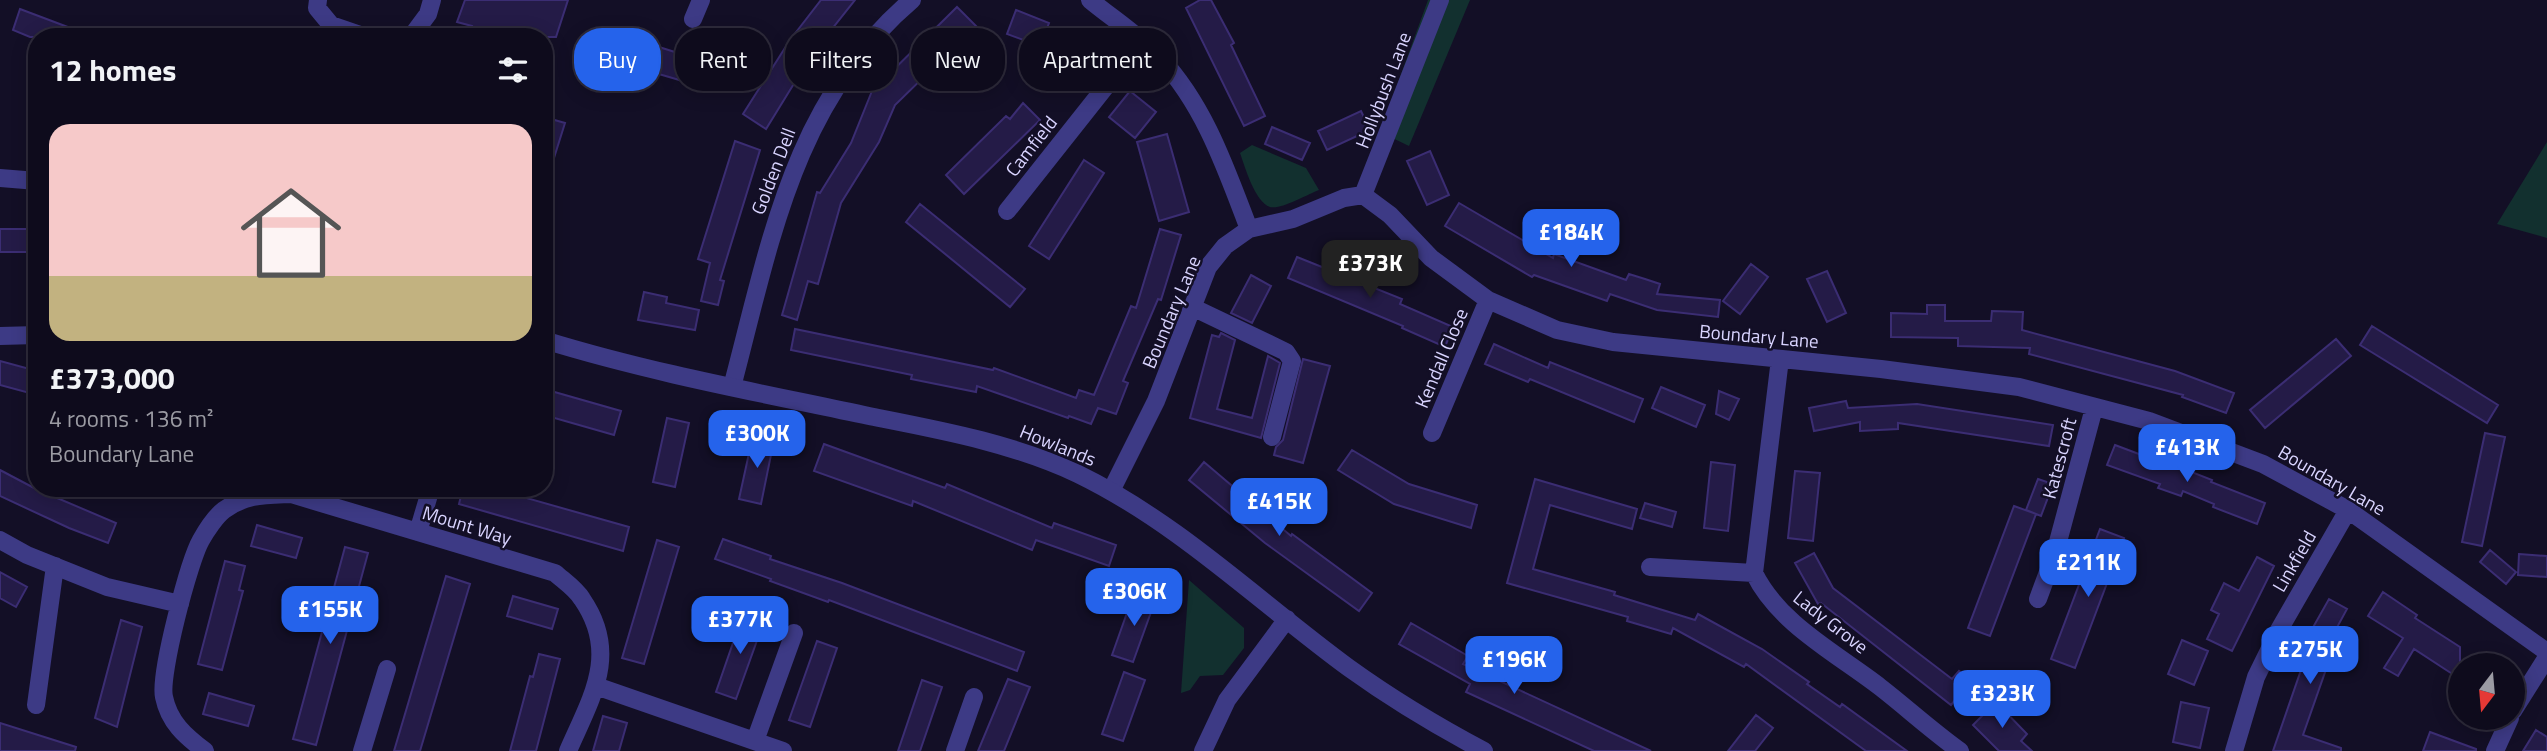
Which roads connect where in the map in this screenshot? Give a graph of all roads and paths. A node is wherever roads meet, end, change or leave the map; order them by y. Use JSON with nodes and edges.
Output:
{"nodes":[{"id":1,"x":318,"y":0,"type":"edge"},
{"id":2,"x":432,"y":0,"type":"edge"},
{"id":3,"x":701,"y":0,"type":"edge"},
{"id":4,"x":912,"y":0,"type":"edge"},
{"id":5,"x":1090,"y":0,"type":"edge"},
{"id":6,"x":1440,"y":0,"type":"edge"},
{"id":7,"x":693,"y":19,"type":"dead end"},
{"id":8,"x":340,"y":28,"type":"edge"},
{"id":9,"x":422,"y":28,"type":"edge"},
{"id":10,"x":1125,"y":28,"type":"edge"},
{"id":11,"x":1176,"y":77,"type":"edge"},
{"id":12,"x":1102,"y":91,"type":"edge"},
{"id":13,"x":0,"y":178,"type":"edge"},
{"id":14,"x":28,"y":180,"type":"edge"},
{"id":15,"x":1363,"y":195,"type":"junction"},
{"id":16,"x":1007,"y":211,"type":"dead end"},
{"id":17,"x":1249,"y":229,"type":"junction"},
{"id":18,"x":1488,"y":300,"type":"junction"},
{"id":19,"x":1192,"y":307,"type":"junction"},
{"id":20,"x":28,"y":335,"type":"edge"},
{"id":21,"x":0,"y":336,"type":"edge"},
{"id":22,"x":553,"y":344,"type":"edge"},
{"id":23,"x":1780,"y":359,"type":"junction"},
{"id":24,"x":732,"y":387,"type":"junction"},
{"id":25,"x":2094,"y":408,"type":"junction"},
{"id":26,"x":1432,"y":433,"type":"dead end"},
{"id":27,"x":1272,"y":437,"type":"dead end"},
{"id":28,"x":1111,"y":491,"type":"junction"},
{"id":29,"x":249,"y":497,"type":"edge"},
{"id":30,"x":301,"y":497,"type":"edge"},
{"id":31,"x":428,"y":497,"type":"edge"},
{"id":32,"x":2347,"y":510,"type":"junction"},
{"id":33,"x":418,"y":532,"type":"junction"},
{"id":34,"x":0,"y":540,"type":"edge"},
{"id":35,"x":55,"y":566,"type":"junction"},
{"id":36,"x":1650,"y":566,"type":"dead end"},
{"id":37,"x":1754,"y":573,"type":"junction"},
{"id":38,"x":2038,"y":599,"type":"dead end"},
{"id":39,"x":180,"y":604,"type":"junction"},
{"id":40,"x":1287,"y":620,"type":"junction"},
{"id":41,"x":794,"y":634,"type":"dead end"},
{"id":42,"x":2547,"y":654,"type":"edge"},
{"id":43,"x":387,"y":668,"type":"dead end"},
{"id":44,"x":596,"y":686,"type":"junction"},
{"id":45,"x":2525,"y":691,"type":"edge"},
{"id":46,"x":974,"y":696,"type":"dead end"},
{"id":47,"x":36,"y":705,"type":"dead end"},
{"id":48,"x":2505,"y":730,"type":"edge"},
{"id":49,"x":755,"y":741,"type":"junction"},
{"id":50,"x":205,"y":751,"type":"edge"},
{"id":51,"x":362,"y":751,"type":"edge"},
{"id":52,"x":568,"y":751,"type":"edge"},
{"id":53,"x":783,"y":751,"type":"edge"},
{"id":54,"x":955,"y":751,"type":"edge"},
{"id":55,"x":1203,"y":751,"type":"edge"},
{"id":56,"x":1484,"y":751,"type":"edge"},
{"id":57,"x":1960,"y":751,"type":"edge"},
{"id":58,"x":2234,"y":751,"type":"edge"},
{"id":59,"x":2495,"y":751,"type":"edge"}],
"edges":[{"from":1,"to":8,"type":"street"},
{"from":2,"to":9,"type":"street"},
{"from":3,"to":7,"type":"street"},
{"from":4,"to":24,"type":"street","name":"Golden Dell"},
{"from":5,"to":10,"type":"street"},
{"from":6,"to":15,"type":"street","name":"Hollybush Lane"},
{"from":11,"to":17,"type":"street"},
{"from":12,"to":16,"type":"street","name":"Camfield"},
{"from":13,"to":14,"type":"street"},
{"from":15,"to":17,"type":"street","name":"Boundary Lane"},
{"from":15,"to":18,"type":"street","name":"Boundary Lane"},
{"from":17,"to":19,"type":"street","name":"Boundary Lane"},
{"from":18,"to":23,"type":"street","name":"Boundary Lane"},
{"from":18,"to":26,"type":"street","name":"Kendall Close"},
{"from":19,"to":27,"type":"street"},
{"from":19,"to":28,"type":"street","name":"Boundary Lane"},
{"from":20,"to":21,"type":"street"},
{"from":22,"to":24,"type":"street","name":"Howlands"},
{"from":23,"to":25,"type":"street","name":"Boundary Lane"},
{"from":23,"to":37,"type":"street"},
{"from":24,"to":28,"type":"street","name":"Howlands"},
{"from":25,"to":32,"type":"street","name":"Boundary Lane"},
{"from":25,"to":38,"type":"street","name":"Katescroft"},
{"from":28,"to":40,"type":"street","name":"Howlands"},
{"from":29,"to":39,"type":"street","name":"Mount Way"},
{"from":30,"to":33,"type":"street","name":"Mount Way"},
{"from":31,"to":33,"type":"street"},
{"from":32,"to":42,"type":"street","name":"Boundary Lane"},
{"from":32,"to":58,"type":"street","name":"Linkfield"},
{"from":33,"to":44,"type":"street","name":"Mount Way"},
{"from":34,"to":35,"type":"street"},
{"from":35,"to":39,"type":"street"},
{"from":35,"to":47,"type":"street"},
{"from":36,"to":37,"type":"street"},
{"from":37,"to":57,"type":"street","name":"Lady Grove"},
{"from":39,"to":50,"type":"street","name":"Mount Way"},
{"from":40,"to":55,"type":"street"},
{"from":40,"to":56,"type":"street","name":"Howlands"},
{"from":41,"to":49,"type":"street"},
{"from":42,"to":45,"type":"street"},
{"from":43,"to":51,"type":"street"},
{"from":44,"to":49,"type":"street"},
{"from":44,"to":52,"type":"street","name":"Mount Way"},
{"from":46,"to":54,"type":"street"},
{"from":48,"to":59,"type":"street"},
{"from":49,"to":53,"type":"street"}]}
